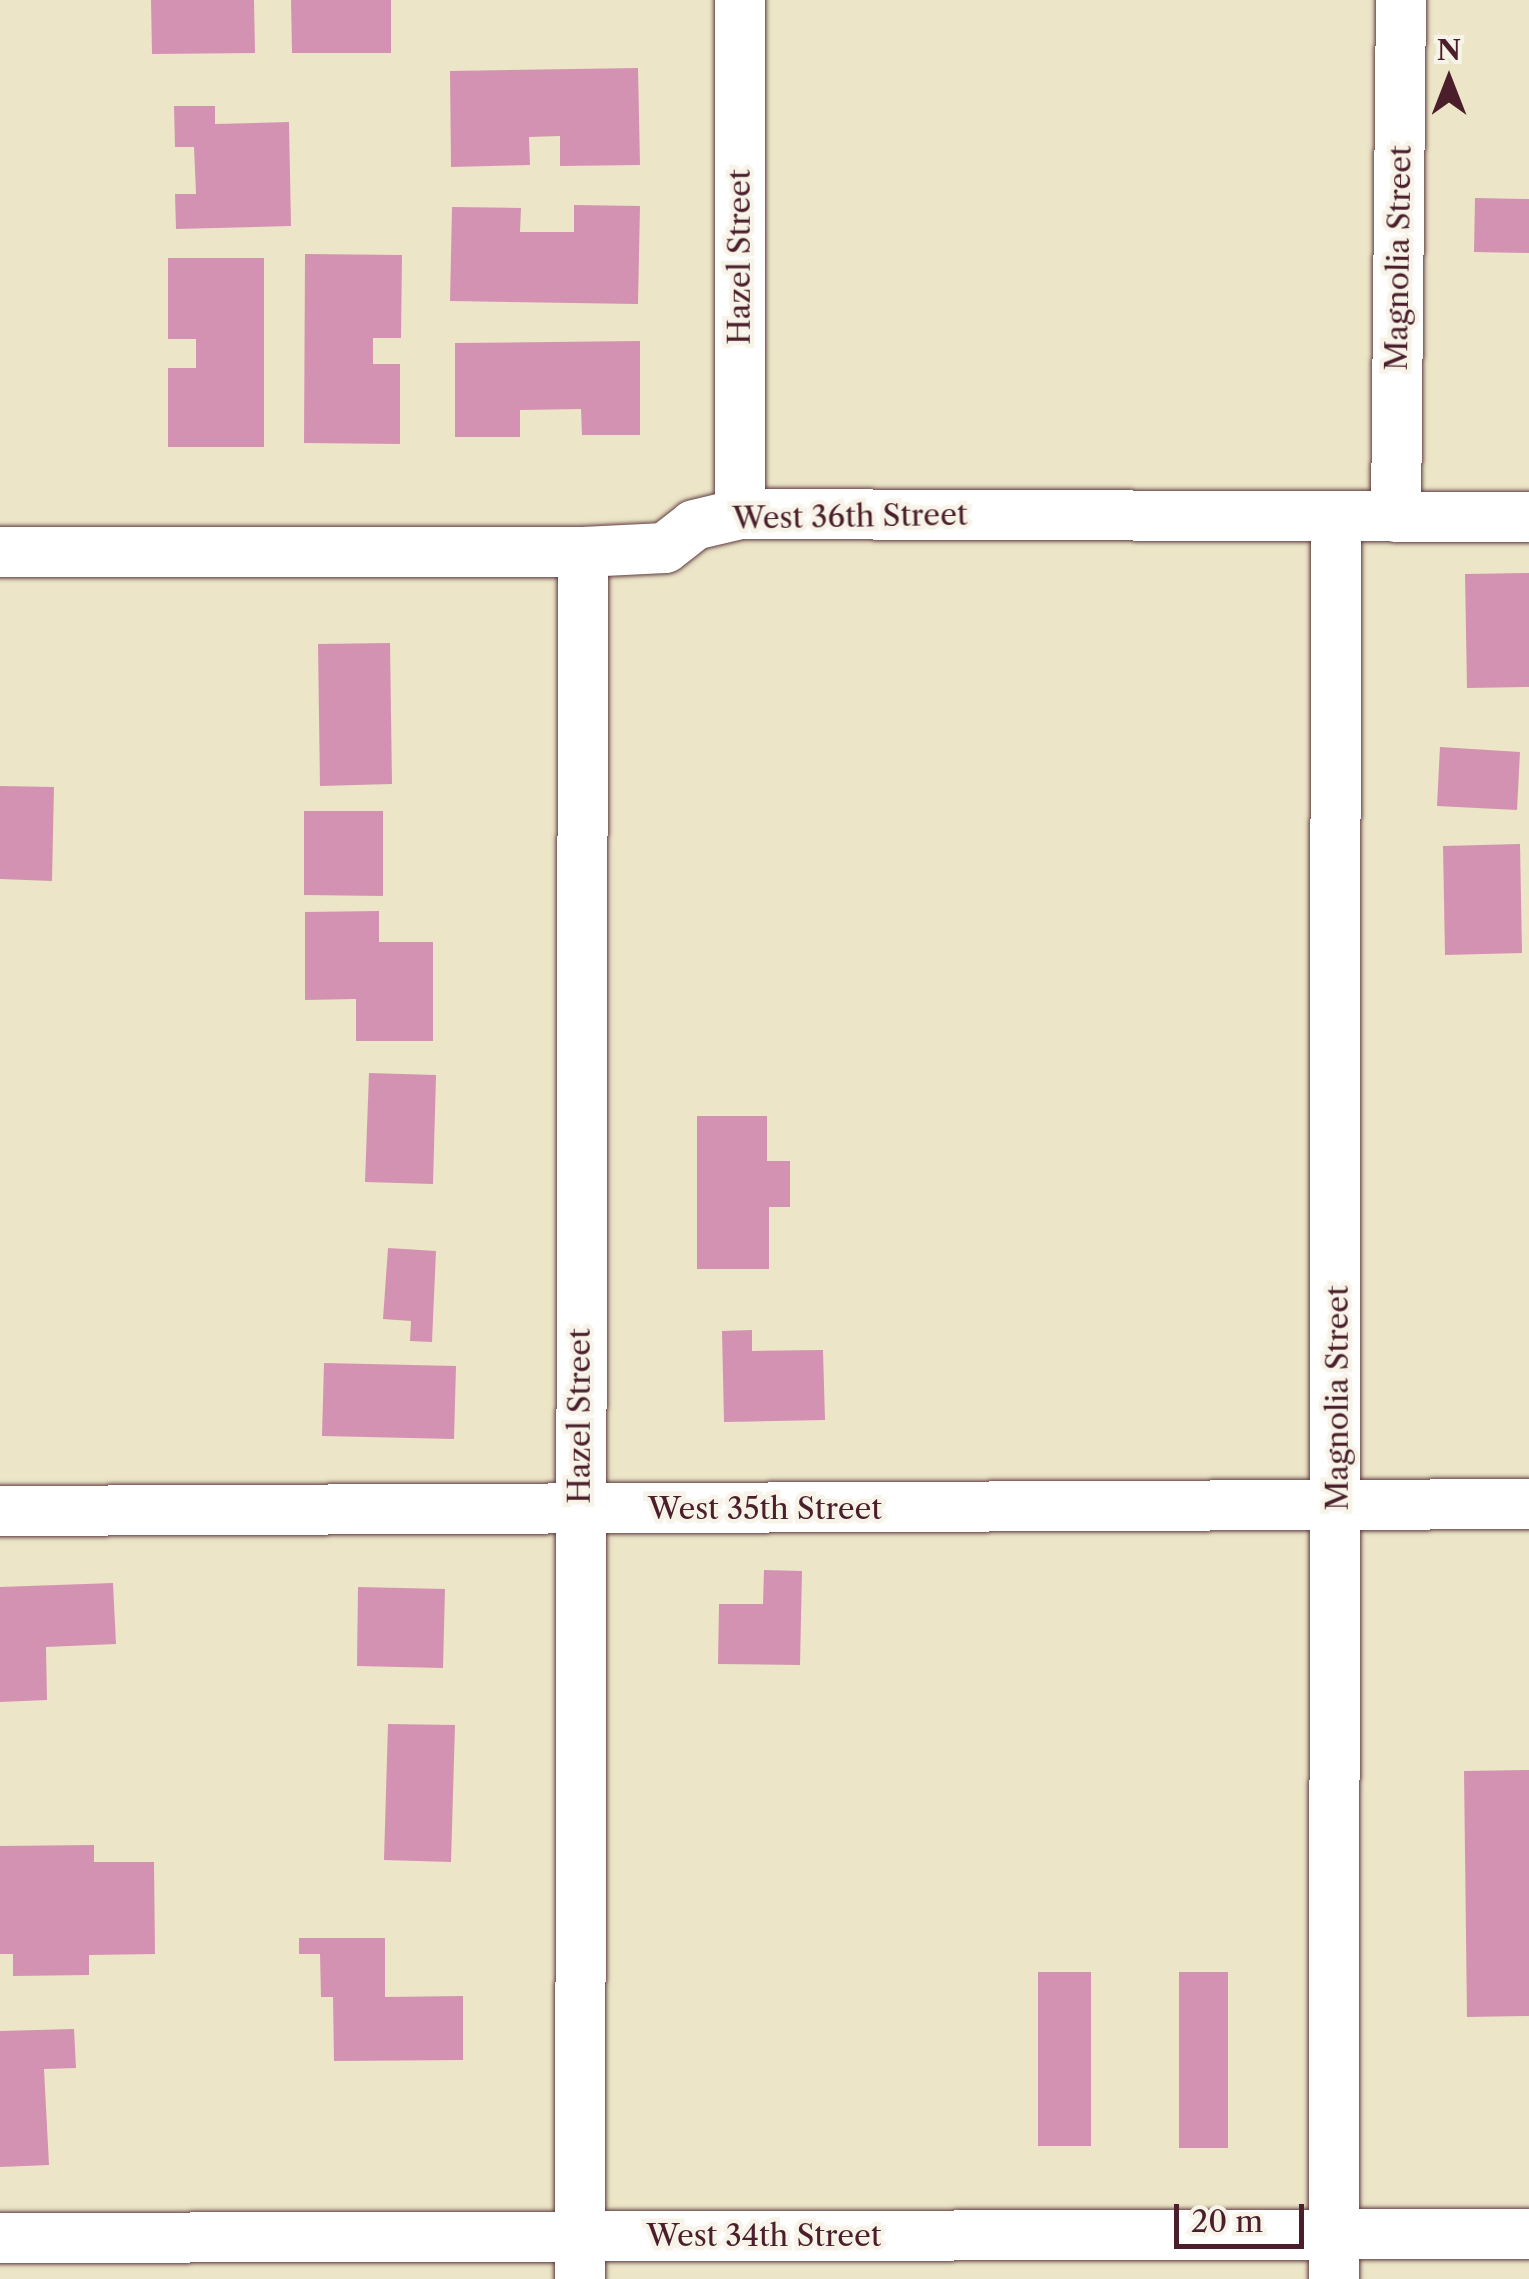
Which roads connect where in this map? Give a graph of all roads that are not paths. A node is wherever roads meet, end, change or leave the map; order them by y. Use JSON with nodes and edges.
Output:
{"nodes":[{"id":1,"x":740,"y":0,"type":"edge"},
{"id":2,"x":1402,"y":0,"type":"edge"},
{"id":3,"x":740,"y":514,"type":"junction"},
{"id":4,"x":1336,"y":516,"type":"junction"},
{"id":5,"x":1396,"y":517,"type":"junction"},
{"id":6,"x":1529,"y":517,"type":"edge"},
{"id":7,"x":0,"y":552,"type":"edge"},
{"id":8,"x":583,"y":552,"type":"junction"},
{"id":9,"x":1529,"y":1504,"type":"edge"},
{"id":10,"x":1338,"y":1508,"type":"junction"},
{"id":11,"x":579,"y":1510,"type":"junction"},
{"id":12,"x":0,"y":1512,"type":"edge"},
{"id":13,"x":1529,"y":2234,"type":"edge"},
{"id":14,"x":0,"y":2238,"type":"edge"},
{"id":15,"x":1334,"y":2257,"type":"edge"},
{"id":16,"x":580,"y":2258,"type":"edge"}],
"edges":[{"from":1,"to":3,"type":"street","name":"Hazel Street"},
{"from":2,"to":5,"type":"street","name":"Magnolia Street"},
{"from":3,"to":4,"type":"street","name":"West 36th Street"},
{"from":3,"to":8,"type":"street","name":"West 36th Street"},
{"from":4,"to":5,"type":"street","name":"West 36th Street"},
{"from":4,"to":10,"type":"street","name":"Magnolia Street"},
{"from":5,"to":6,"type":"street","name":"West 36th Street"},
{"from":7,"to":8,"type":"street","name":"West 36th Street"},
{"from":8,"to":11,"type":"street","name":"Hazel Street"},
{"from":9,"to":10,"type":"street","name":"West 35th Street"},
{"from":10,"to":11,"type":"street","name":"West 35th Street"},
{"from":10,"to":15,"type":"street","name":"Magnolia Street"},
{"from":11,"to":12,"type":"street","name":"West 35th Street"},
{"from":11,"to":16,"type":"street","name":"Hazel Street"},
{"from":13,"to":15,"type":"street","name":"West 34th Street"},
{"from":14,"to":16,"type":"street","name":"West 34th Street"},
{"from":15,"to":16,"type":"street","name":"West 34th Street"}]}
